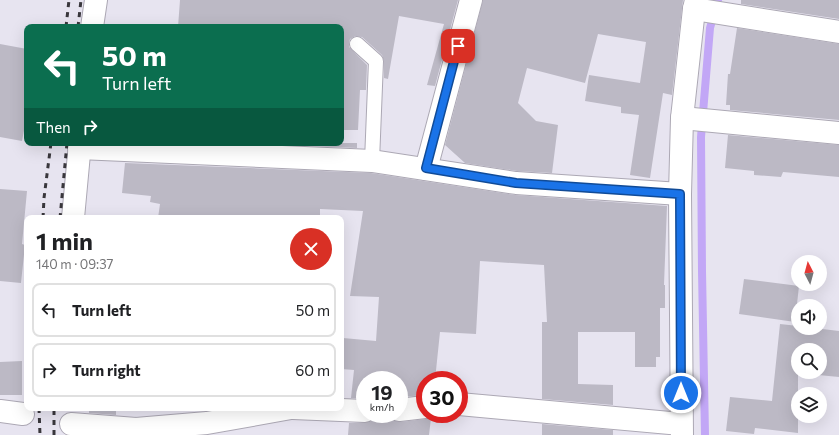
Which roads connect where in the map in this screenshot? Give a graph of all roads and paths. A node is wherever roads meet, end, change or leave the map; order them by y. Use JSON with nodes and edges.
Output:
{"nodes":[{"id":1,"x":96,"y":0,"type":"edge"},
{"id":2,"x":471,"y":0,"type":"edge"},
{"id":3,"x":698,"y":6,"type":"edge"},
{"id":4,"x":92,"y":24,"type":"edge"},
{"id":5,"x":839,"y":32,"type":"edge"},
{"id":6,"x":357,"y":44,"type":"dead end"},
{"id":7,"x":687,"y":119,"type":"junction"},
{"id":8,"x":839,"y":133,"type":"edge"},
{"id":9,"x":80,"y":146,"type":"edge"},
{"id":10,"x":372,"y":161,"type":"junction"},
{"id":11,"x":426,"y":168,"type":"junction"},
{"id":12,"x":680,"y":194,"type":"junction"},
{"id":13,"x":73,"y":215,"type":"edge"},
{"id":14,"x":468,"y":405,"type":"edge"},
{"id":15,"x":344,"y":410,"type":"edge"},
{"id":16,"x":275,"y":411,"type":"edge"},
{"id":17,"x":356,"y":411,"type":"edge"},
{"id":18,"x":0,"y":412,"type":"edge"},
{"id":19,"x":23,"y":414,"type":"dead end"},
{"id":20,"x":70,"y":422,"type":"edge"},
{"id":21,"x":681,"y":430,"type":"edge"}],
"edges":[{"from":1,"to":4,"type":"street"},
{"from":2,"to":11,"type":"street"},
{"from":3,"to":5,"type":"street"},
{"from":3,"to":7,"type":"street"},
{"from":6,"to":10,"type":"lane"},
{"from":7,"to":8,"type":"street"},
{"from":7,"to":12,"type":"street"},
{"from":9,"to":10,"type":"street"},
{"from":9,"to":13,"type":"street"},
{"from":10,"to":11,"type":"street"},
{"from":11,"to":12,"type":"street"},
{"from":12,"to":21,"type":"street"},
{"from":14,"to":21,"type":"street"},
{"from":15,"to":17,"type":"street"},
{"from":16,"to":20,"type":"street"},
{"from":18,"to":19,"type":"street"}]}
